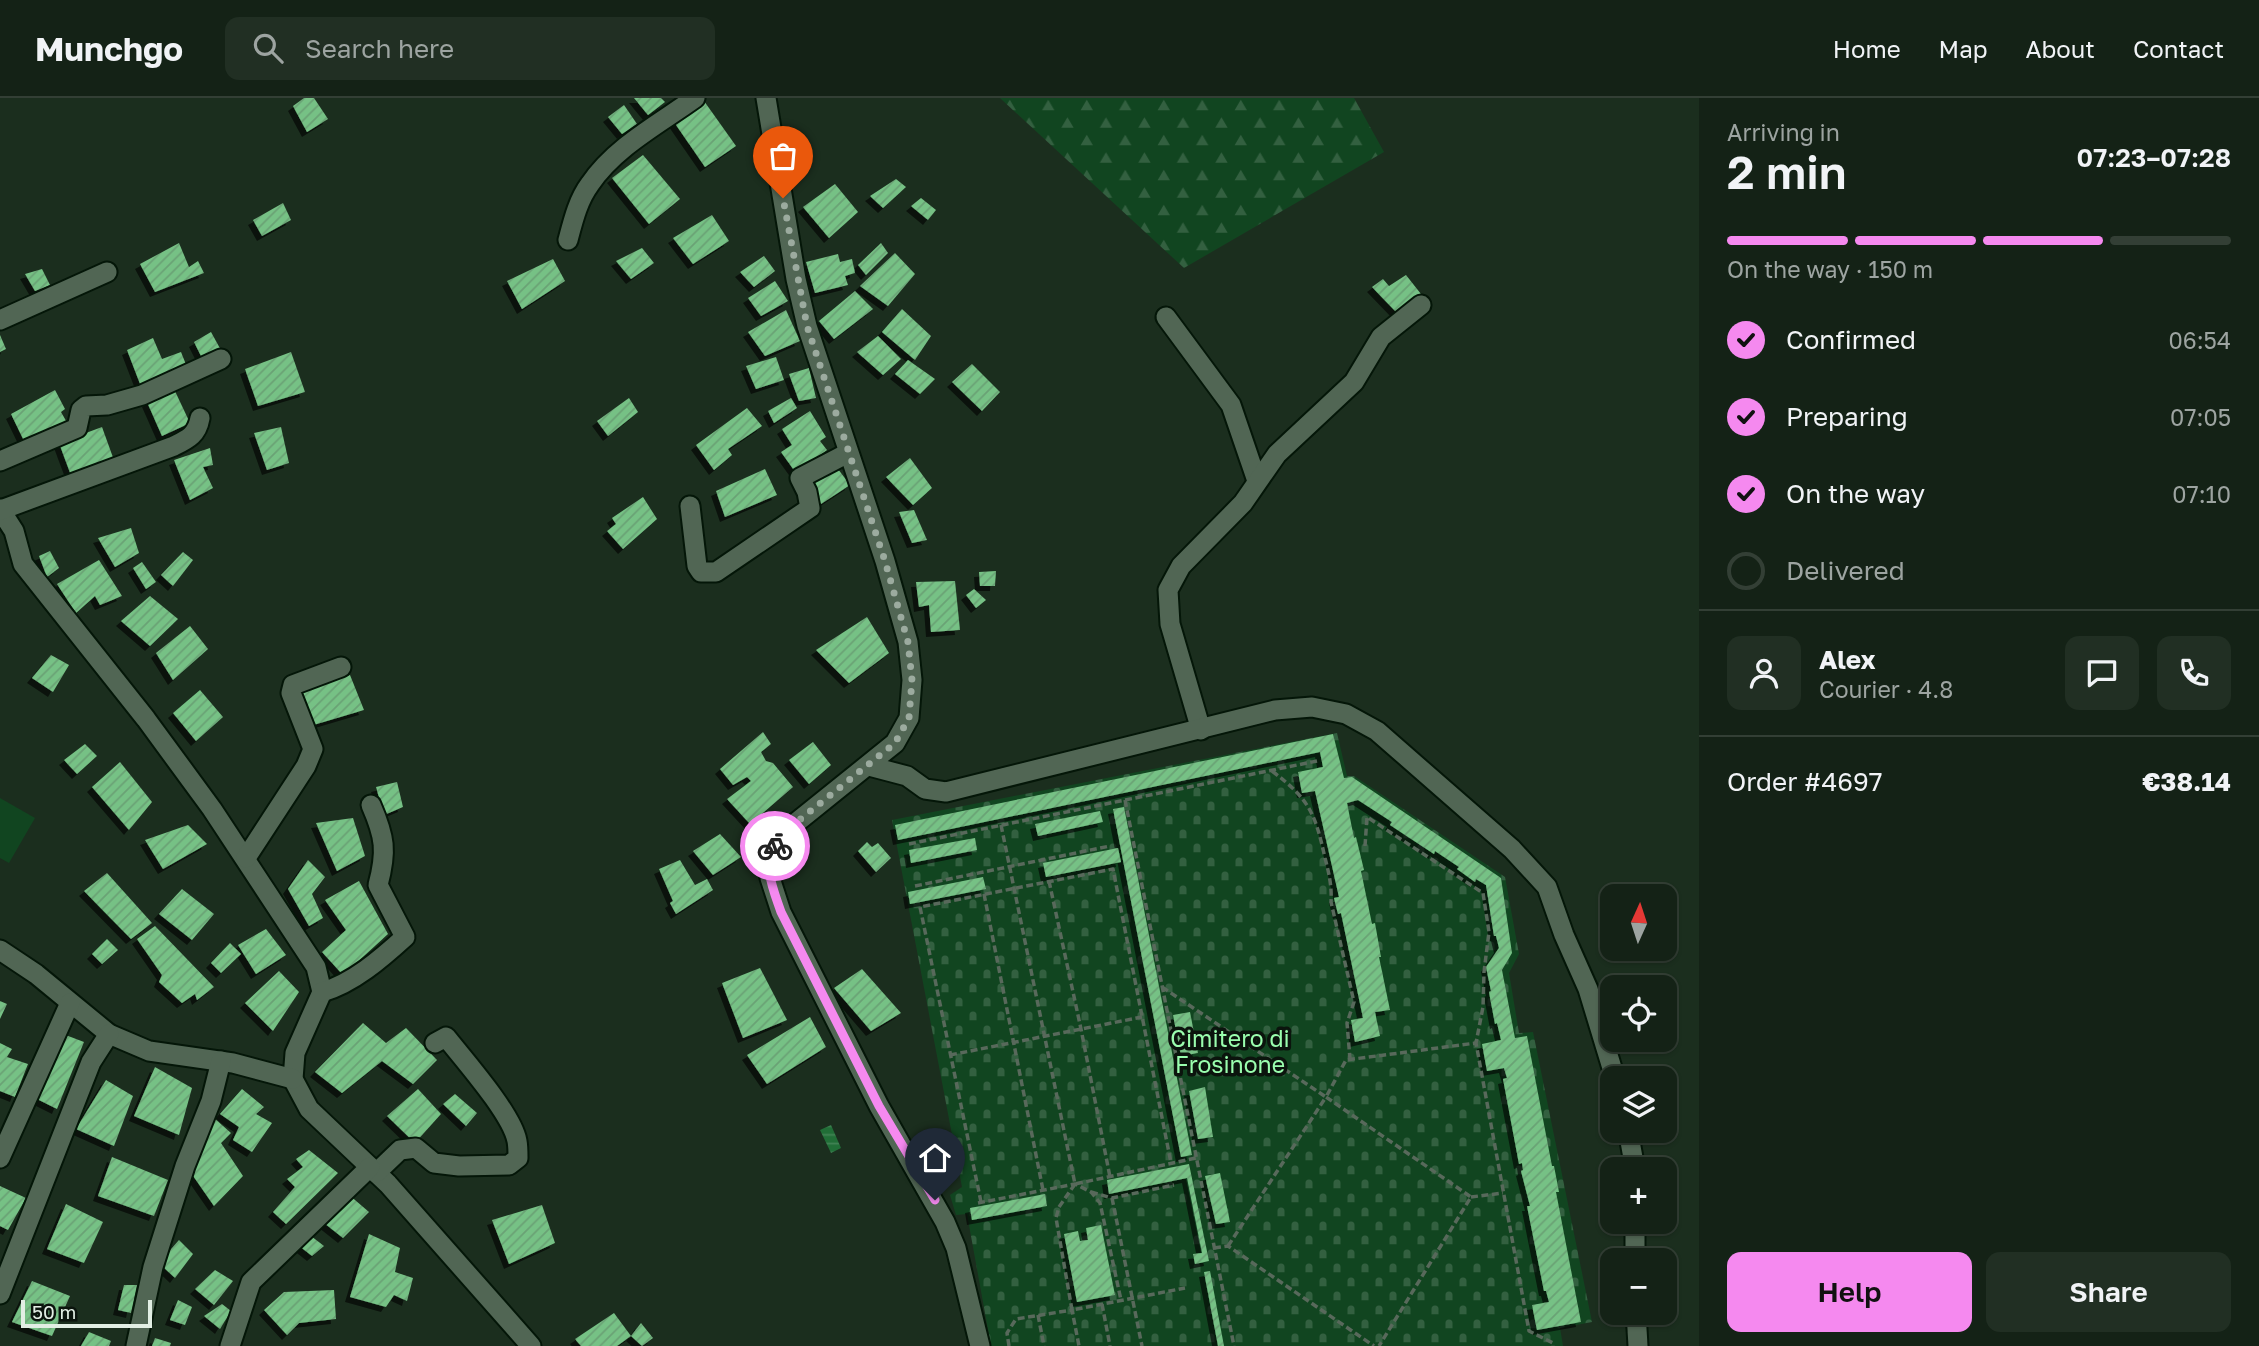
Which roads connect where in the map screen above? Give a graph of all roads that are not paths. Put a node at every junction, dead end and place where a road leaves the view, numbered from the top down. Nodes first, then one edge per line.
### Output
1 (695, 98) edge
2 (766, 98) edge
3 (568, 240) dead end
4 (107, 271) dead end
5 (1421, 305) dead end
6 (1166, 317) dead end
7 (0, 320) edge
8 (221, 359) dead end
9 (201, 418) dead end
10 (848, 453) junction
11 (0, 461) edge
12 (1257, 481) junction
13 (690, 506) dead end
14 (0, 509) edge
15 (341, 667) dead end
16 (903, 728) junction
17 (1201, 730) junction
18 (869, 766) junction
19 (906, 776) junction
20 (371, 805) dead end
21 (246, 859) junction
22 (0, 950) edge
23 (322, 992) junction
24 (70, 1003) junction
25 (109, 1034) junction
26 (435, 1043) dead end
27 (221, 1062) junction
28 (1611, 1066) edge
29 (292, 1079) junction
30 (0, 1158) edge
31 (373, 1170) junction
32 (0, 1294) edge
33 (1637, 1325) edge
34 (136, 1346) edge
35 (230, 1346) edge
36 (531, 1346) edge
37 (980, 1346) edge
38 (1638, 1346) edge

1 - 3 street
2 - 10 street
4 - 7 street
5 - 12 street
6 - 12 street
8 - 11 street
9 - 14 street
10 - 13 street
10 - 16 street
12 - 17 street
14 - 21 street
15 - 21 street
16 - 18 street
16 - 19 street
17 - 19 street
17 - 28 street
18 - 19 street
18 - 37 street
20 - 23 street
21 - 23 street
22 - 24 street
23 - 29 street
24 - 25 street
24 - 30 street
25 - 27 street
25 - 32 street
26 - 31 street
27 - 29 street
27 - 34 street
29 - 31 street
31 - 35 street
31 - 36 street
33 - 38 street

